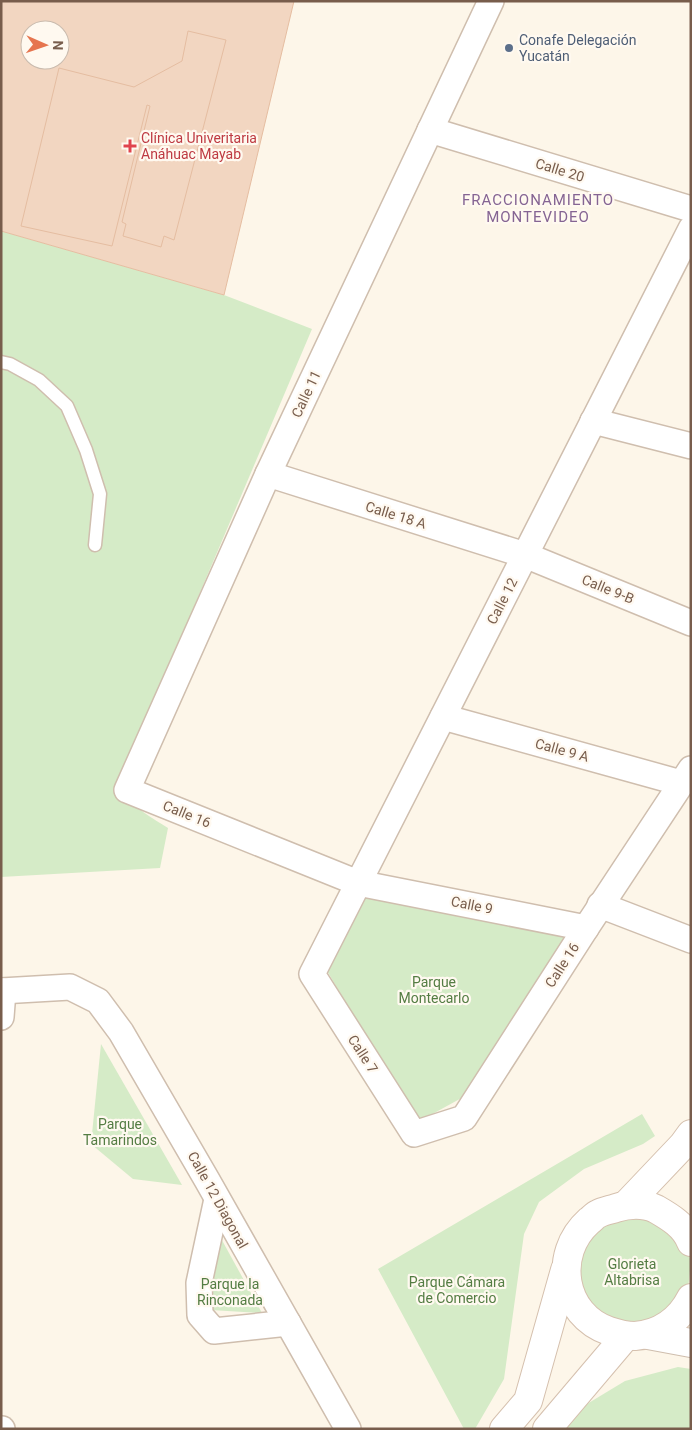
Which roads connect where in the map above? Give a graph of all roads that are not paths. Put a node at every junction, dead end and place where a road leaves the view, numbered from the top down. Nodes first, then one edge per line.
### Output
1 (491, 1) edge
2 (430, 130) junction
3 (691, 209) edge
4 (691, 229) edge
5 (1, 362) edge
6 (593, 421) junction
7 (691, 446) edge
8 (268, 474) junction
9 (95, 545) dead end
10 (525, 555) junction
11 (691, 623) edge
12 (442, 718) junction
13 (686, 776) edge
14 (127, 790) joint
15 (358, 883) junction
16 (600, 905) junction
17 (586, 928) junction
18 (691, 940) edge
19 (312, 974) joint
20 (2, 991) edge
21 (1, 1017) edge
22 (414, 1134) joint
23 (691, 1134) edge
24 (217, 1199) junction
25 (627, 1204) junction
26 (690, 1240) edge
27 (566, 1269) junction
28 (691, 1298) edge
29 (288, 1323) junction
30 (636, 1336) junction
31 (691, 1343) edge
32 (348, 1429) edge
33 (504, 1429) edge
34 (547, 1429) edge

1 - 2 street, Calle 11
2 - 3 street, Calle 20
2 - 8 street, Calle 11
4 - 6 street, Calle 12
5 - 9 lane
6 - 7 street
6 - 10 street, Calle 12
8 - 10 street, Calle 18 A
8 - 14 street, Calle 11
10 - 11 street, Calle 9-B
10 - 12 street, Calle 12
12 - 13 street, Calle 9 A
12 - 15 street, Calle 12
13 - 16 street, Calle 16
14 - 15 street, Calle 16
15 - 17 street, Calle 9
15 - 19 street, Calle 12
16 - 17 street, Calle 16
16 - 18 street
17 - 22 street, Calle 16
19 - 22 street, Calle 7
20 - 21 street
20 - 24 street, Calle 12 Diagonal
23 - 25 main road
24 - 29 street, Calle 12 Diagonal
24 - 29 street
25 - 26 main road
25 - 27 main road
27 - 30 main road
27 - 33 main road
28 - 30 main road
29 - 32 street, Calle 12 Diagonal
30 - 31 main road
30 - 34 main road

